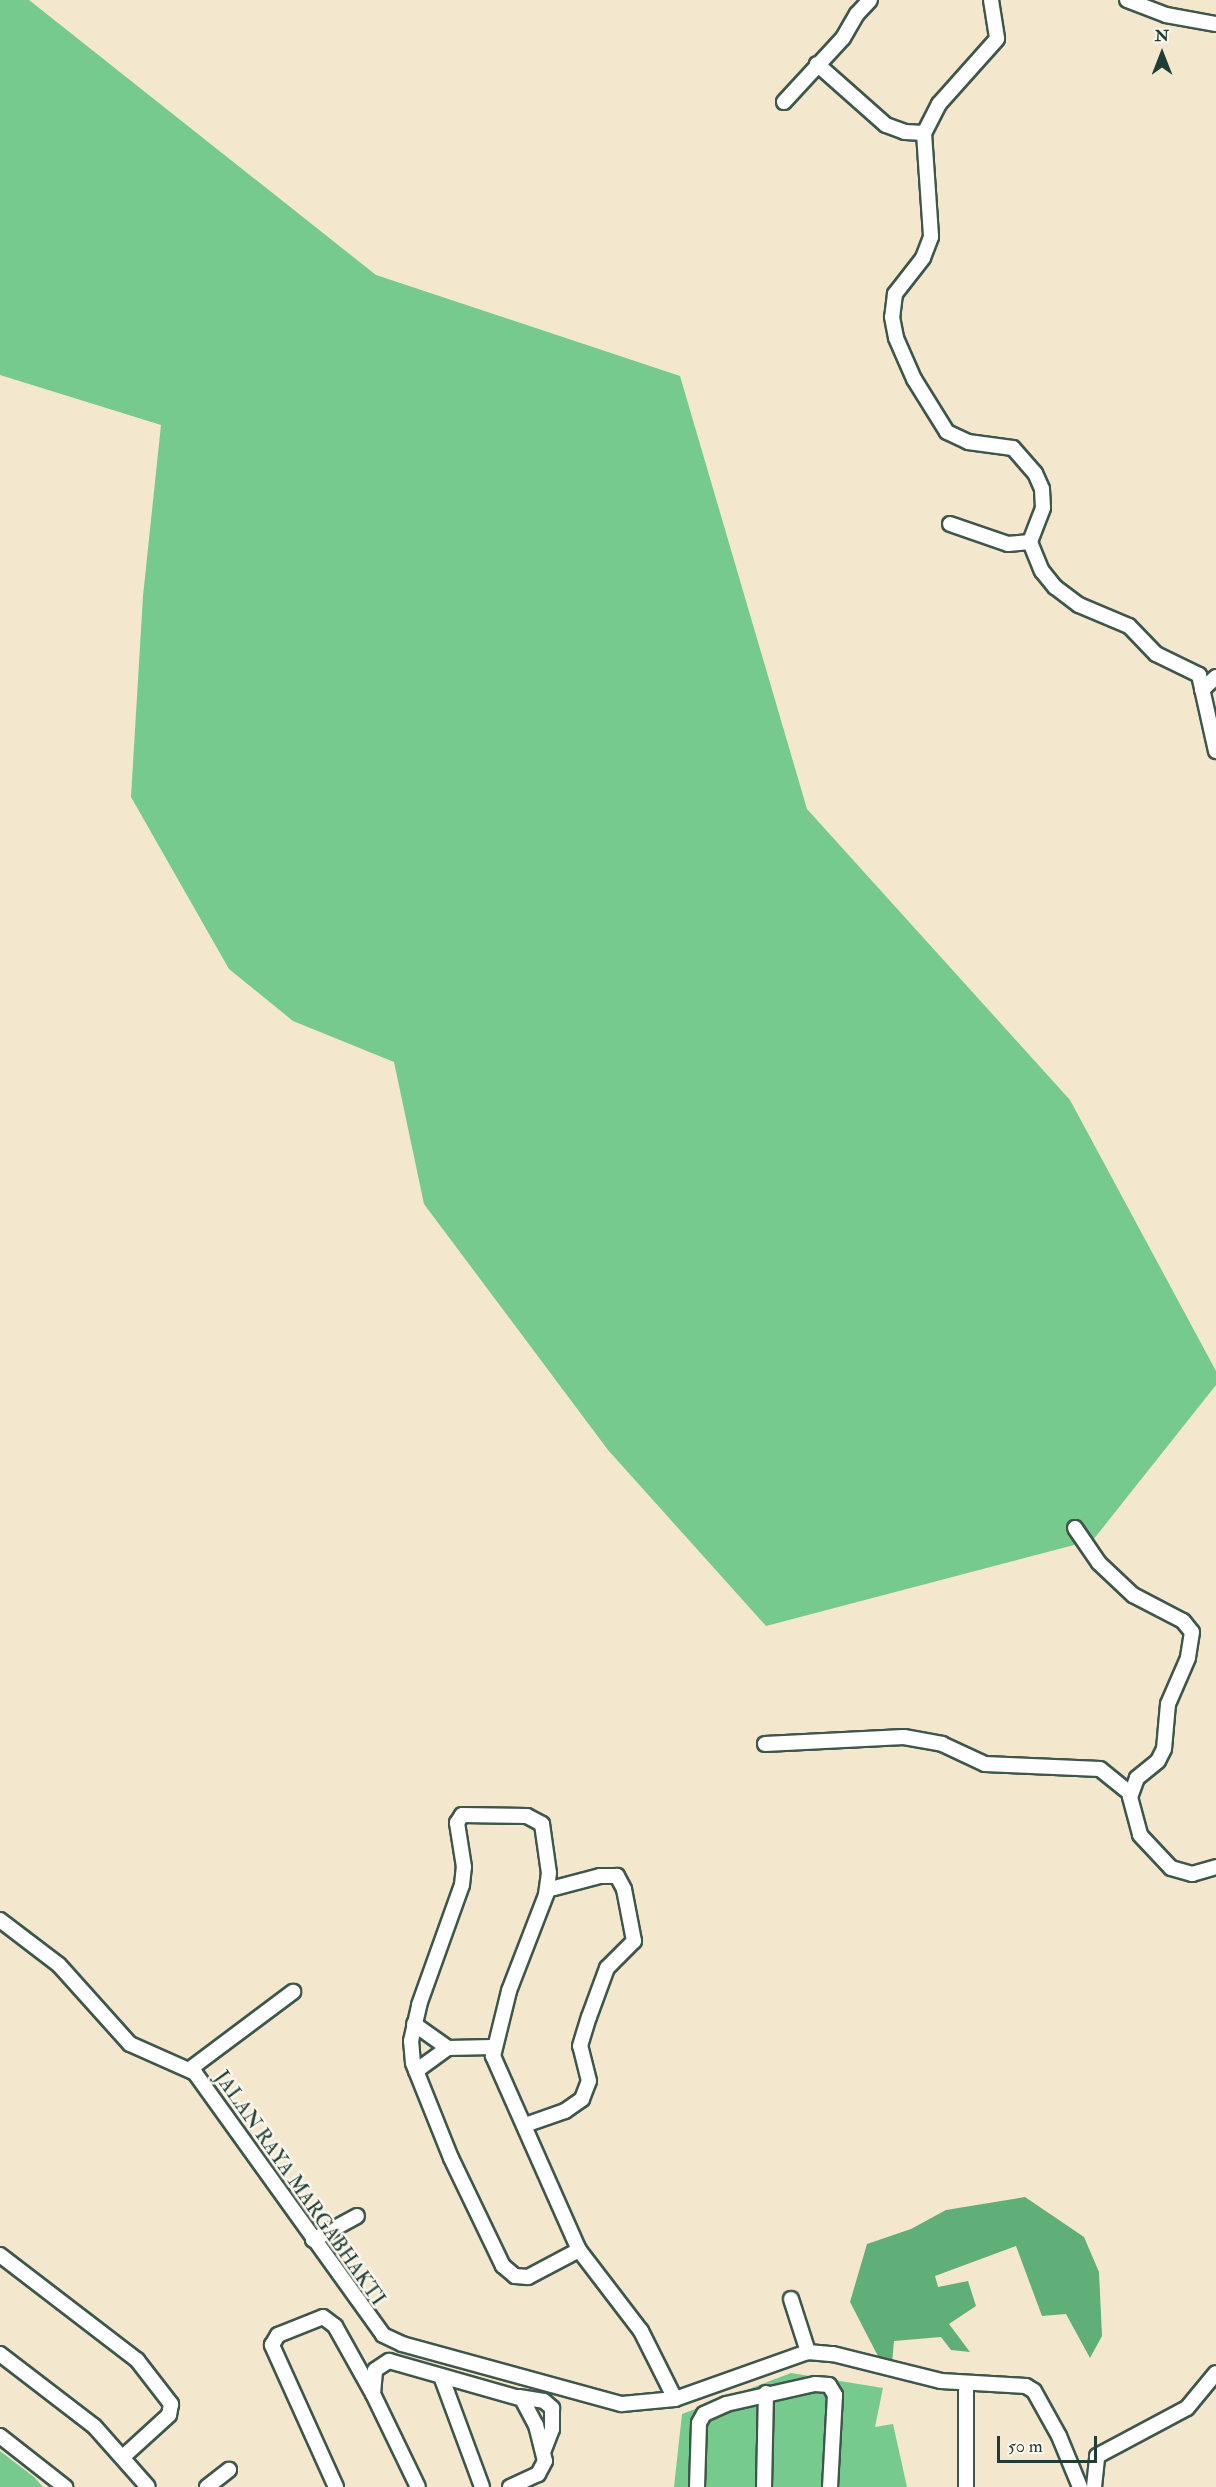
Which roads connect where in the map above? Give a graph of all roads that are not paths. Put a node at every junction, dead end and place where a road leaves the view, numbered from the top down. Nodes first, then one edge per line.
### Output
1 (870, 0) edge
2 (991, 0) edge
3 (1127, 0) edge
4 (1216, 24) edge
5 (817, 64) junction
6 (784, 102) dead end
7 (924, 133) junction
8 (950, 524) dead end
9 (1030, 542) junction
10 (1216, 677) edge
11 (1202, 690) junction
12 (1216, 751) edge
13 (1075, 1528) dead end
14 (765, 1744) dead end
15 (1130, 1793) junction
16 (1216, 1867) edge
17 (547, 1890) junction
18 (0, 1920) edge
19 (293, 1992) dead end
20 (414, 2024) junction
21 (493, 2047) junction
22 (448, 2048) junction
23 (190, 2069) junction
24 (416, 2071) junction
25 (525, 2126) junction
26 (357, 2216) dead end
27 (313, 2240) junction
28 (579, 2250) junction
29 (0, 2255) edge
30 (791, 2299) dead end
31 (808, 2352) junction
32 (0, 2354) edge
33 (1216, 2373) edge
34 (441, 2376) junction
35 (966, 2383) junction
36 (766, 2393) junction
37 (373, 2394) junction
38 (519, 2397) junction
39 (675, 2399) junction
40 (0, 2436) edge
41 (544, 2450) junction
42 (124, 2456) junction
43 (230, 2470) dead end
44 (65, 2487) edge
45 (148, 2487) edge
46 (207, 2487) edge
47 (336, 2487) edge
48 (417, 2487) edge
49 (482, 2487) edge
50 (510, 2487) edge
51 (697, 2487) edge
52 (764, 2487) edge
53 (830, 2487) edge
54 (966, 2487) edge
55 (1080, 2487) edge
56 (1094, 2487) edge

1 - 5 street
2 - 7 street
3 - 4 street
5 - 6 street
5 - 7 street
7 - 9 street
8 - 9 street
9 - 11 street
10 - 11 street
11 - 12 street
13 - 15 street
14 - 15 street
15 - 16 street
17 - 20 street
17 - 21 street
17 - 25 street
18 - 23 street, JALAN RAYA MARGABHAKTI
19 - 23 street
20 - 22 street
20 - 24 street
21 - 22 street
21 - 25 street
22 - 24 street
23 - 27 street, JALAN RAYA MARGABHAKTI
24 - 28 street
25 - 28 street
26 - 27 street
27 - 39 street, JALAN RAYA MARGABHAKTI
28 - 39 street
29 - 42 street
30 - 31 street
31 - 35 street
31 - 39 street, JALAN RAYA MARGABHAKTI
32 - 42 street
33 - 56 street
34 - 37 street
34 - 38 street
34 - 49 street
35 - 54 street
35 - 55 street
36 - 51 street
36 - 52 street
36 - 53 street
37 - 47 street
37 - 48 street
38 - 41 street
38 - 41 street
40 - 44 street
41 - 50 street
42 - 45 street
43 - 46 street

